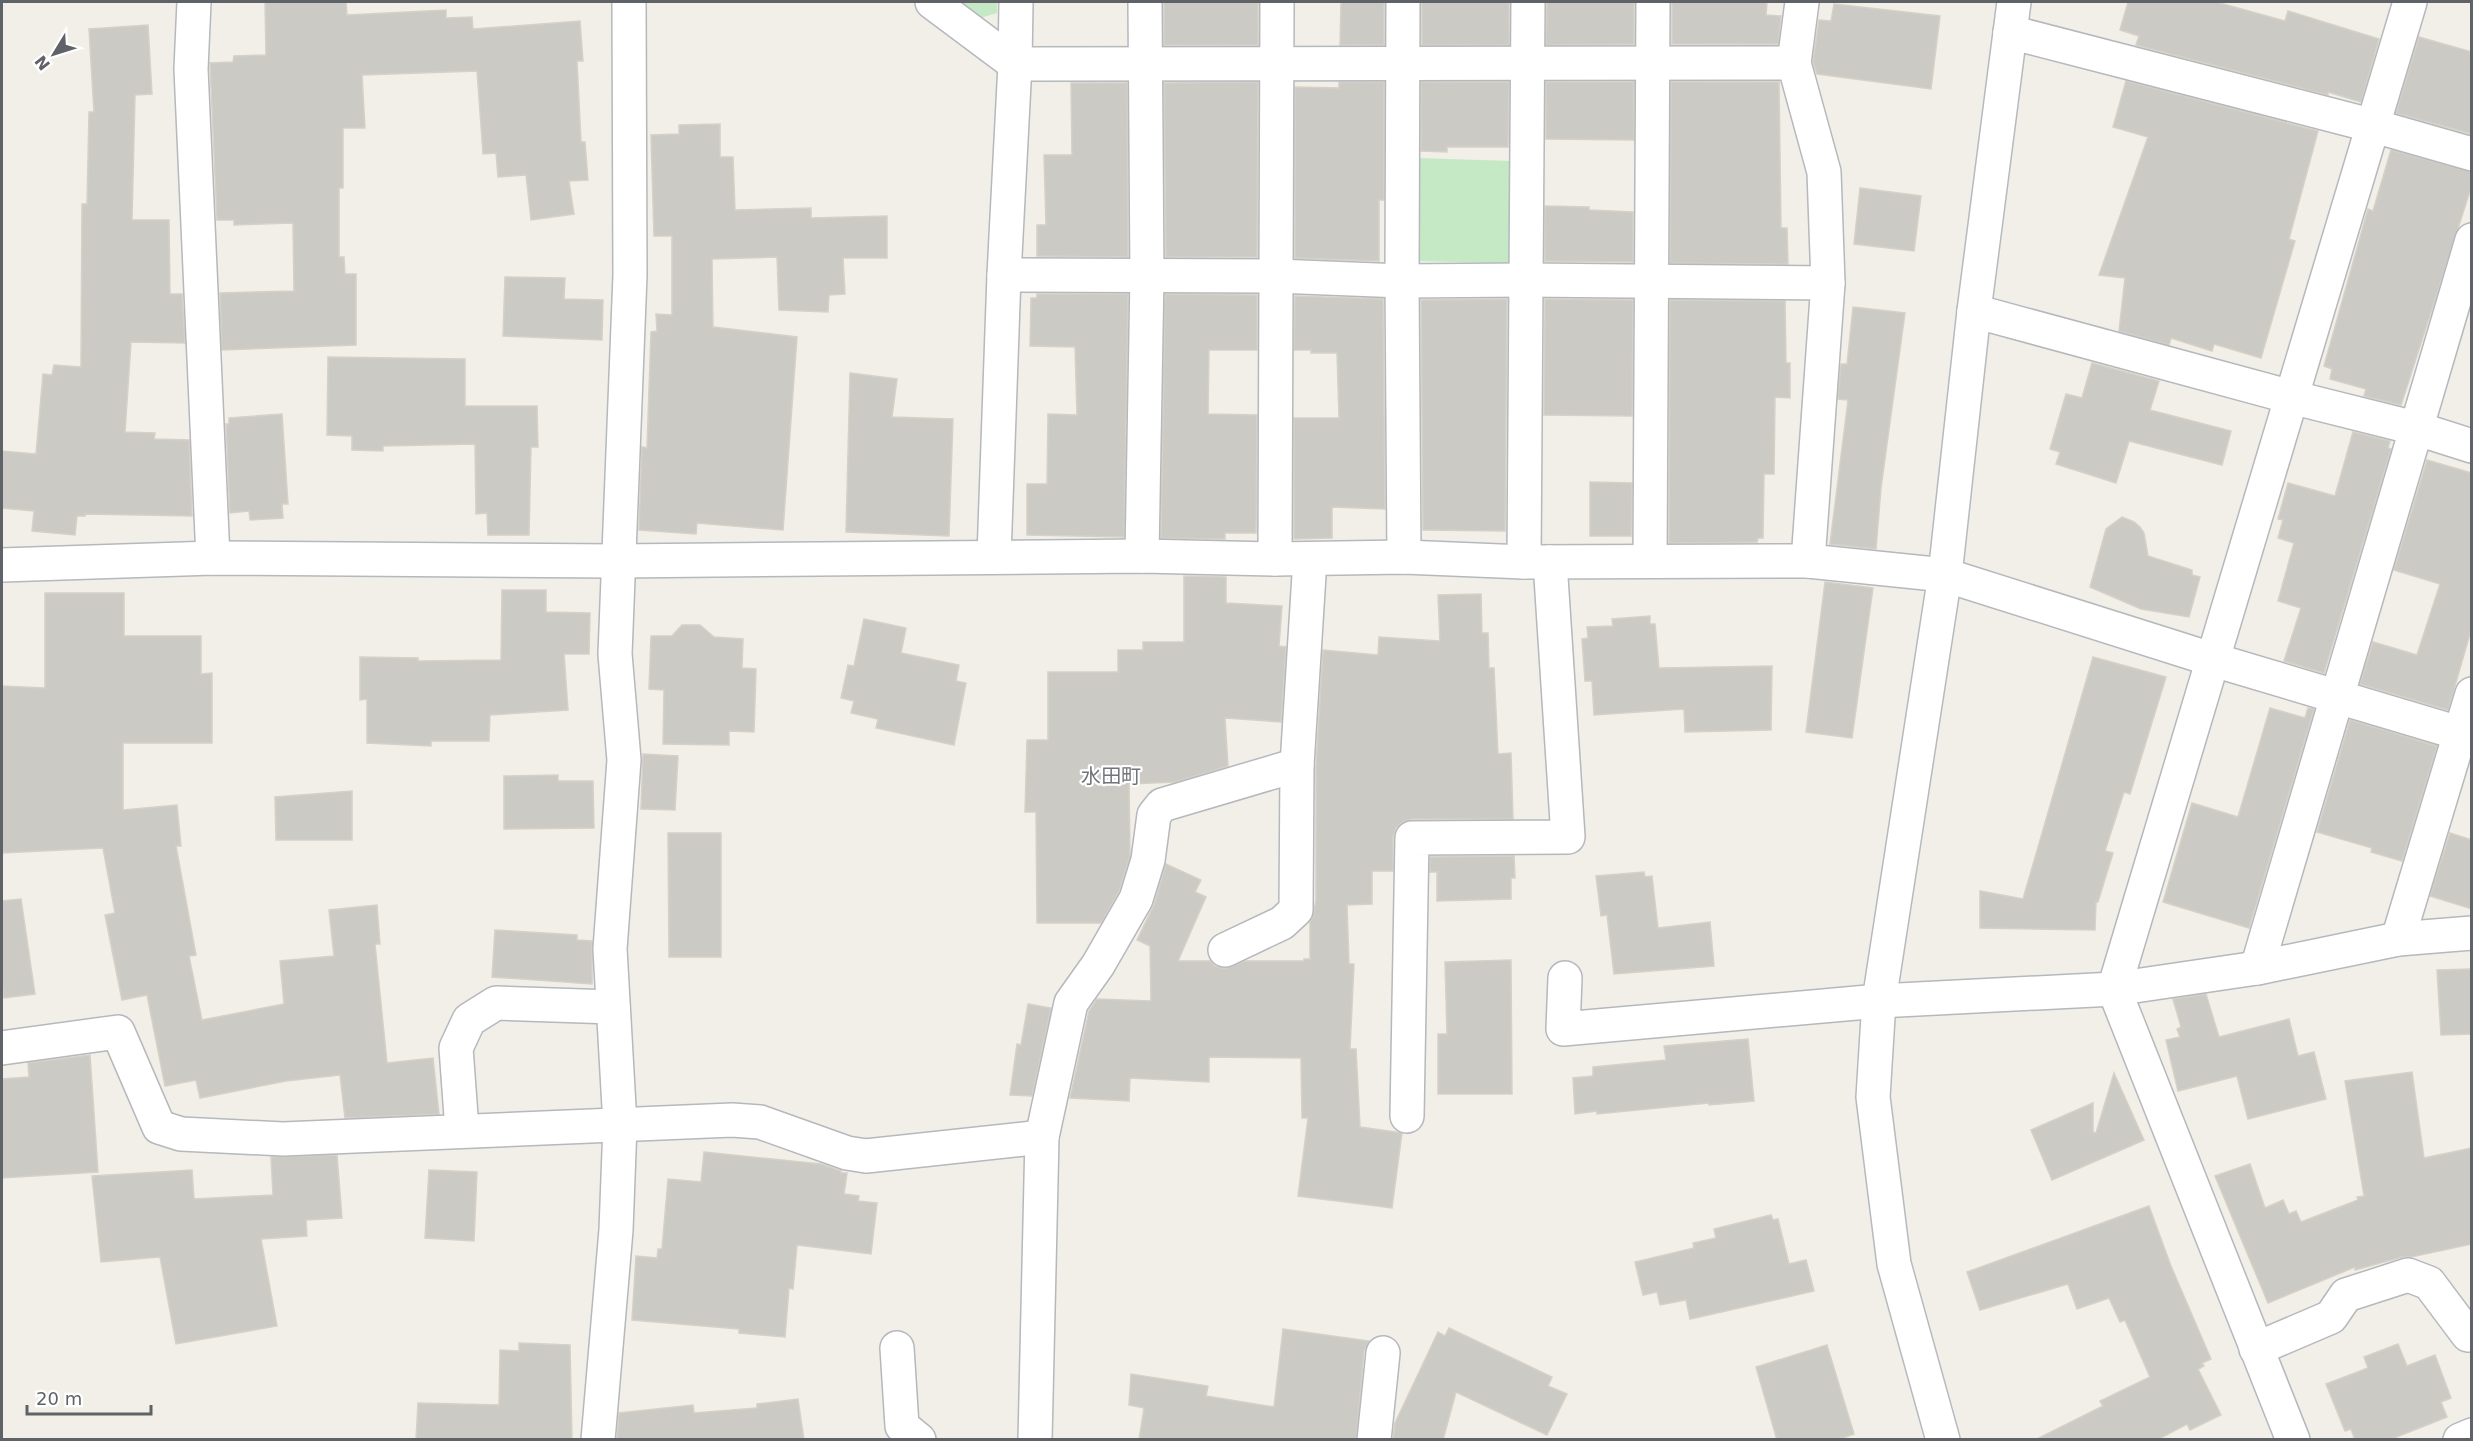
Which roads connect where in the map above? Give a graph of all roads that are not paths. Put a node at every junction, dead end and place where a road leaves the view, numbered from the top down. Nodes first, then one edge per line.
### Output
1 (194, 2) edge
2 (629, 2) edge
3 (932, 2) edge
4 (1016, 2) edge
5 (1145, 2) edge
6 (1277, 2) edge
7 (1403, 2) edge
8 (1528, 2) edge
9 (1653, 2) edge
10 (1802, 2) edge
11 (2410, 2) edge
12 (2012, 17) edge
13 (1277, 63) junction
14 (1403, 63) junction
15 (1528, 63) junction
16 (1794, 63) junction
17 (1015, 64) junction
18 (1145, 64) junction
19 (1652, 64) junction
20 (2374, 126) junction
21 (2472, 154) edge
22 (2472, 240) edge
23 (1004, 275) junction
24 (1147, 276) junction
25 (1276, 276) junction
26 (1527, 280) junction
27 (1402, 281) junction
28 (1653, 281) junction
29 (1828, 283) junction
30 (1974, 311) junction
31 (2291, 397) junction
32 (2415, 428) junction
33 (2472, 446) edge
34 (994, 556) junction
35 (1142, 556) junction
36 (1404, 557) junction
37 (213, 558) junction
38 (1275, 559) junction
39 (1310, 559) junction
40 (617, 561) junction
41 (1650, 561) junction
42 (1808, 561) junction
43 (1537, 562) junction
44 (2, 565) edge
45 (1945, 575) junction
46 (2214, 660) junction
47 (2472, 694) edge
48 (2339, 696) junction
49 (2466, 735) edge
50 (1297, 765) junction
51 (2472, 933) edge
52 (2398, 939) junction
53 (1225, 950) dead end
54 (2256, 968) junction
55 (1565, 978) dead end
56 (2114, 989) junction
57 (1879, 1001) junction
58 (613, 1007) junction
59 (2, 1048) edge
60 (1407, 1116) dead end
61 (620, 1125) junction
62 (462, 1130) junction
63 (1042, 1137) junction
64 (2468, 1335) dead end
65 (897, 1348) dead end
66 (2256, 1349) junction
67 (1383, 1353) dead end
68 (2472, 1435) edge
69 (598, 1440) edge
70 (919, 1440) edge
71 (1035, 1440) edge
72 (1374, 1440) edge
73 (1943, 1440) edge
74 (2293, 1440) edge
75 (2460, 1440) edge

1 - 37 street
2 - 40 street
3 - 17 street
4 - 17 street
5 - 18 street
6 - 13 street
7 - 14 street
8 - 15 street
9 - 19 street
10 - 16 street
11 - 20 street
12 - 20 street
12 - 30 street
13 - 14 street
13 - 18 street
13 - 25 street
14 - 15 street
14 - 27 street
15 - 19 street
15 - 26 street
16 - 19 street
16 - 29 street
17 - 18 street
17 - 23 street
18 - 24 street
19 - 28 street
20 - 21 street
20 - 31 street
22 - 32 street
23 - 24 street
23 - 34 street
24 - 25 street
24 - 35 street
25 - 27 street
25 - 38 street
26 - 27 street
26 - 28 street
26 - 43 street
27 - 36 street
28 - 29 street
28 - 41 street
29 - 42 street
30 - 31 street
30 - 45 street
31 - 32 street
31 - 46 street
32 - 33 street
32 - 48 street
34 - 35 street
34 - 40 street
35 - 38 street
36 - 39 street
36 - 43 street
37 - 40 street
37 - 44 street
38 - 39 street
39 - 50 street
40 - 58 street
41 - 42 street
41 - 43 street
42 - 45 street
43 - 60 street
45 - 46 street
45 - 57 street
46 - 48 street
46 - 56 street
47 - 49 street
48 - 49 street
48 - 54 street
49 - 52 street
50 - 53 street
50 - 63 street
51 - 52 street
52 - 54 street
54 - 56 street
55 - 57 street
56 - 57 street
56 - 66 street
57 - 73 street
58 - 61 street
58 - 62 street
59 - 62 street
61 - 62 street
61 - 63 street
61 - 69 street
63 - 71 street
64 - 66 street
65 - 70 street
66 - 74 street
67 - 72 street
68 - 75 street

